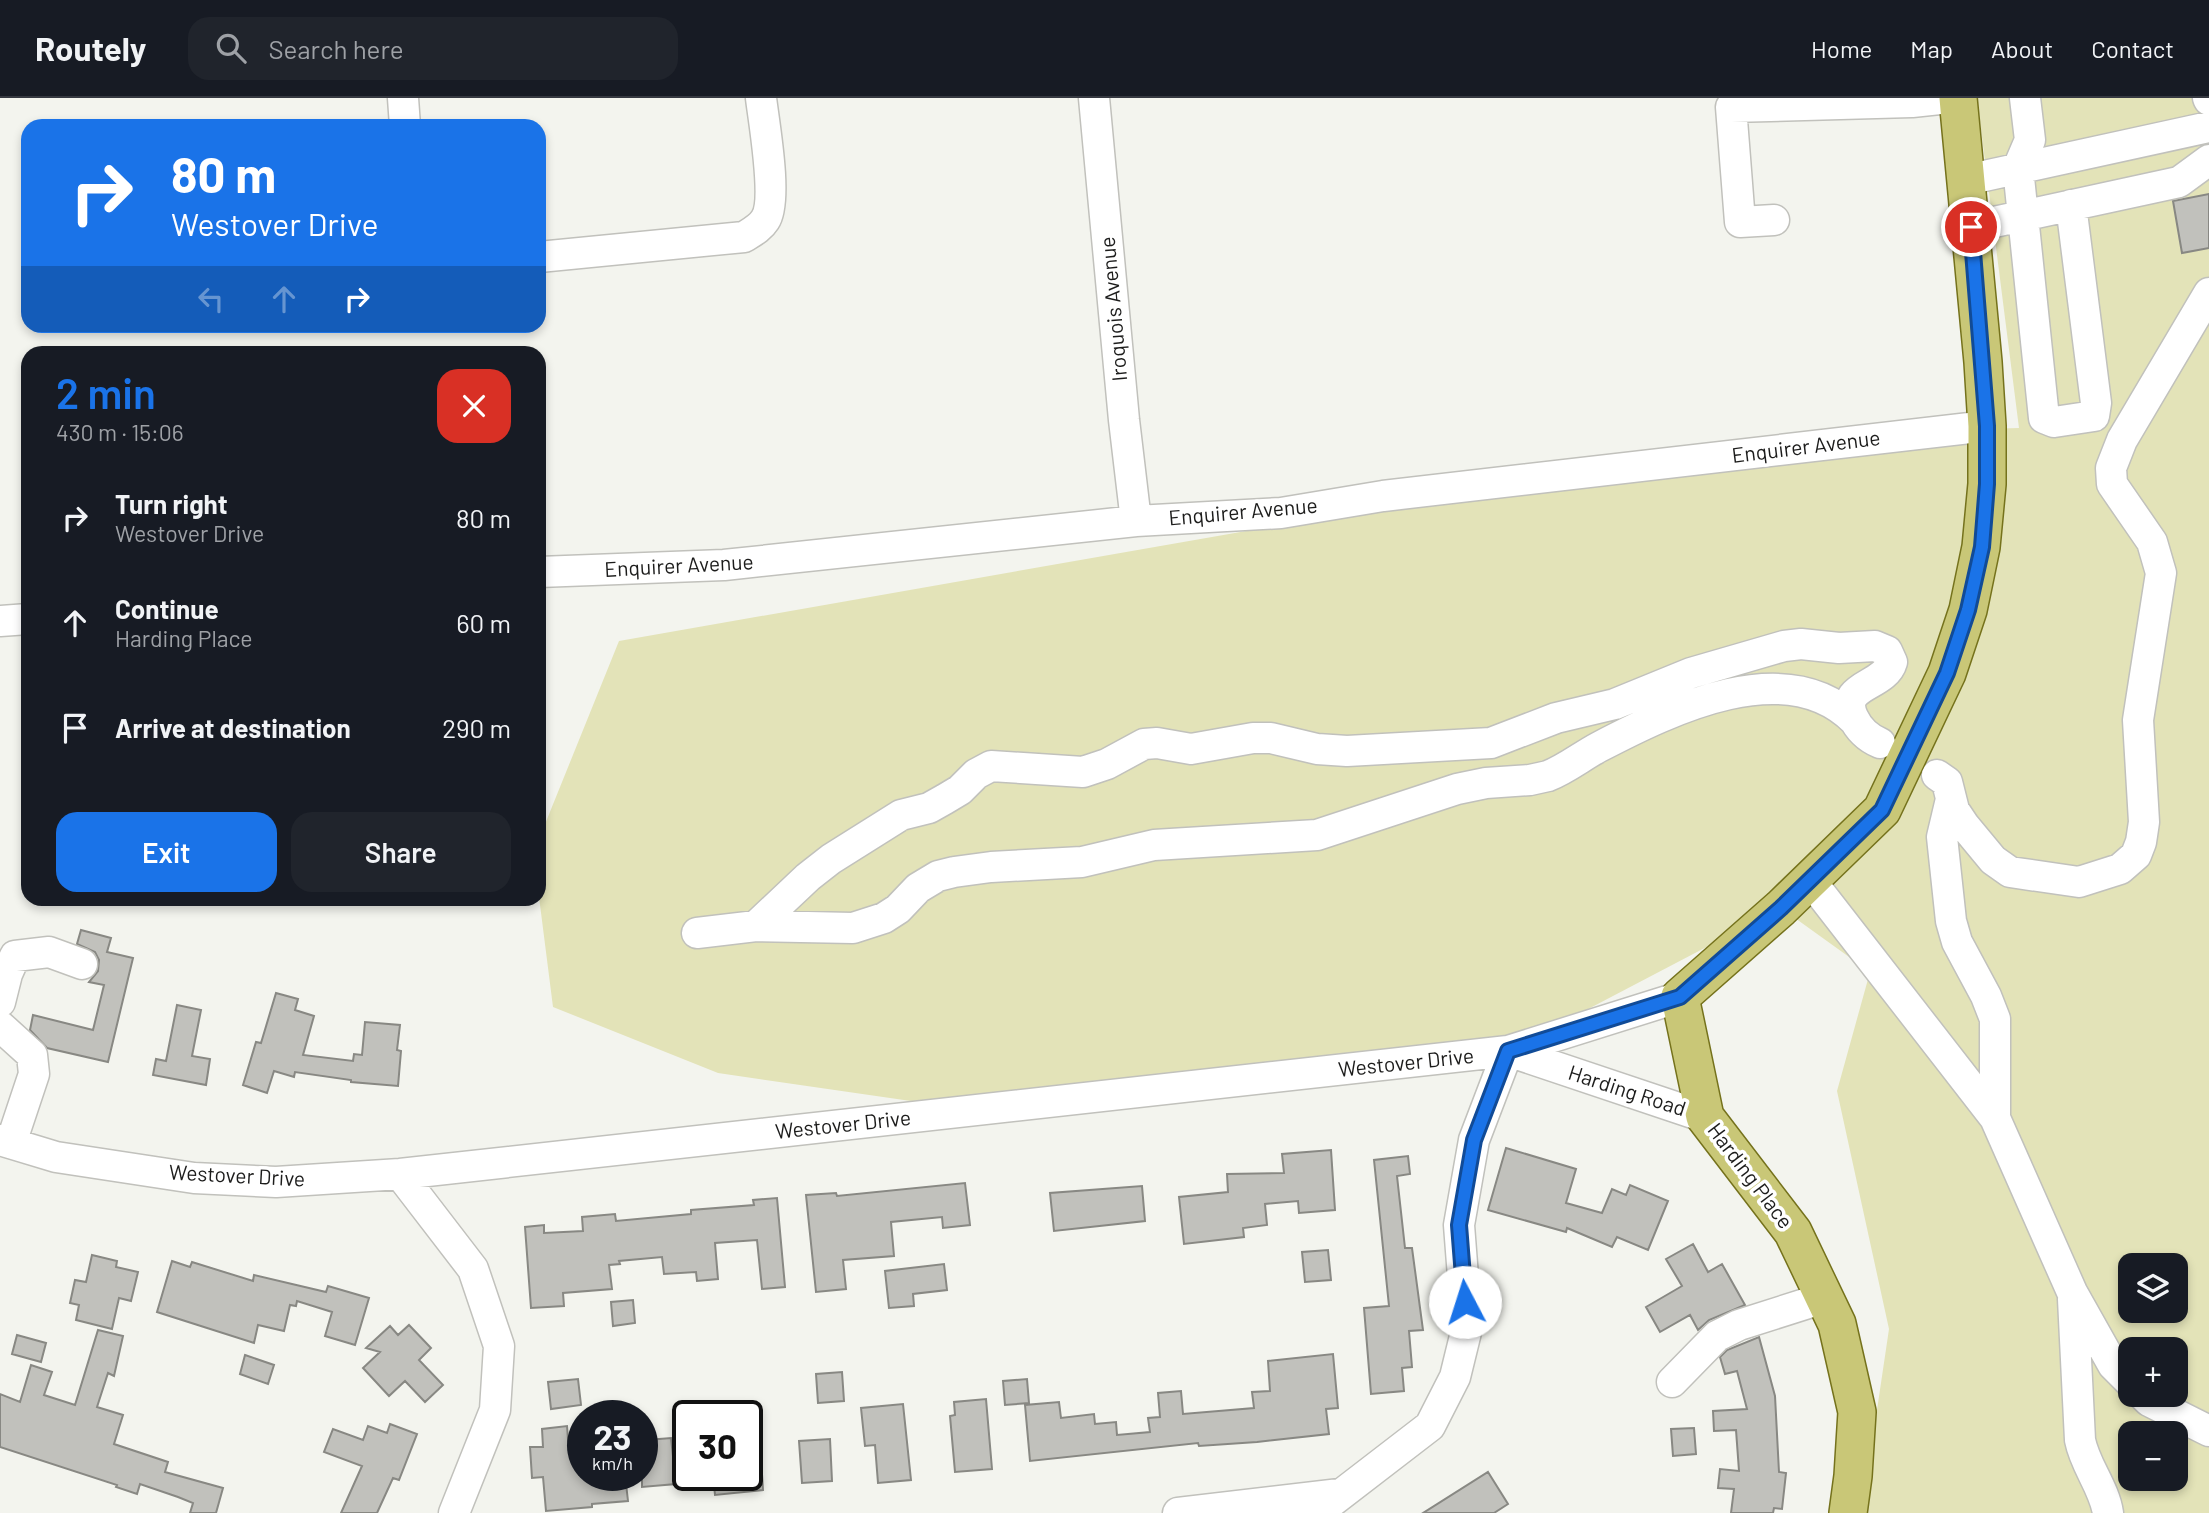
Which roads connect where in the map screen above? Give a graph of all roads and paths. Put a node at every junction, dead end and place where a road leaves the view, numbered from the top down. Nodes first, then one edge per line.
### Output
1 (403, 98) edge
2 (761, 98) edge
3 (1094, 98) edge
4 (1949, 98) edge
5 (1958, 98) edge
6 (2025, 98) edge
7 (404, 119) edge
8 (2209, 127) edge
9 (2207, 165) edge
10 (2018, 168) junction
11 (1966, 180) junction
12 (2071, 205) junction
13 (2022, 215) junction
14 (1774, 220) dead end
15 (1971, 227) junction
16 (546, 256) edge
17 (2209, 293) edge
18 (1987, 426) junction
19 (1136, 520) junction
20 (546, 572) edge
21 (21, 620) edge
22 (0, 621) edge
23 (1855, 721) junction
24 (1880, 743) dead end
25 (1810, 880) junction
26 (756, 926) junction
27 (697, 933) dead end
28 (82, 964) dead end
29 (1680, 997) junction
30 (0, 1002) edge
31 (0, 1026) edge
32 (1508, 1051) junction
33 (1705, 1117) junction
34 (1995, 1118) junction
35 (6, 1142) edge
36 (400, 1174) junction
37 (2072, 1292) junction
38 (1824, 1298) junction
39 (2118, 1370) edge
40 (1672, 1382) dead end
41 (2161, 1407) edge
42 (2209, 1431) edge
43 (1340, 1494) junction
44 (454, 1513) edge
45 (1178, 1513) edge
46 (1317, 1513) edge
47 (1847, 1513) edge
48 (2108, 1513) edge

1 - 7 street
2 - 16 street
3 - 19 street, Iroquois Avenue
4 - 14 street
5 - 11 main road
6 - 10 street
8 - 10 street
9 - 12 street
10 - 11 street
10 - 13 street
11 - 15 main road
12 - 13 street
12 - 13 street
13 - 15 street
15 - 18 main road
17 - 34 street
18 - 19 street, Enquirer Avenue
18 - 25 main road
19 - 20 street, Enquirer Avenue
21 - 22 street
23 - 24 street
23 - 26 street
23 - 26 street
25 - 29 main road
25 - 34 street
26 - 27 street
28 - 30 street
29 - 32 street, Westover Drive
29 - 33 main road, Harding Place
31 - 35 street
32 - 33 street, Harding Road
32 - 36 street, Westover Drive
32 - 43 street
33 - 38 main road, Harding Place
34 - 37 street
35 - 36 street, Westover Drive
36 - 44 street
37 - 39 street
37 - 48 street
38 - 40 street
38 - 47 main road, Harding Place
41 - 42 street
43 - 45 street
43 - 46 street

